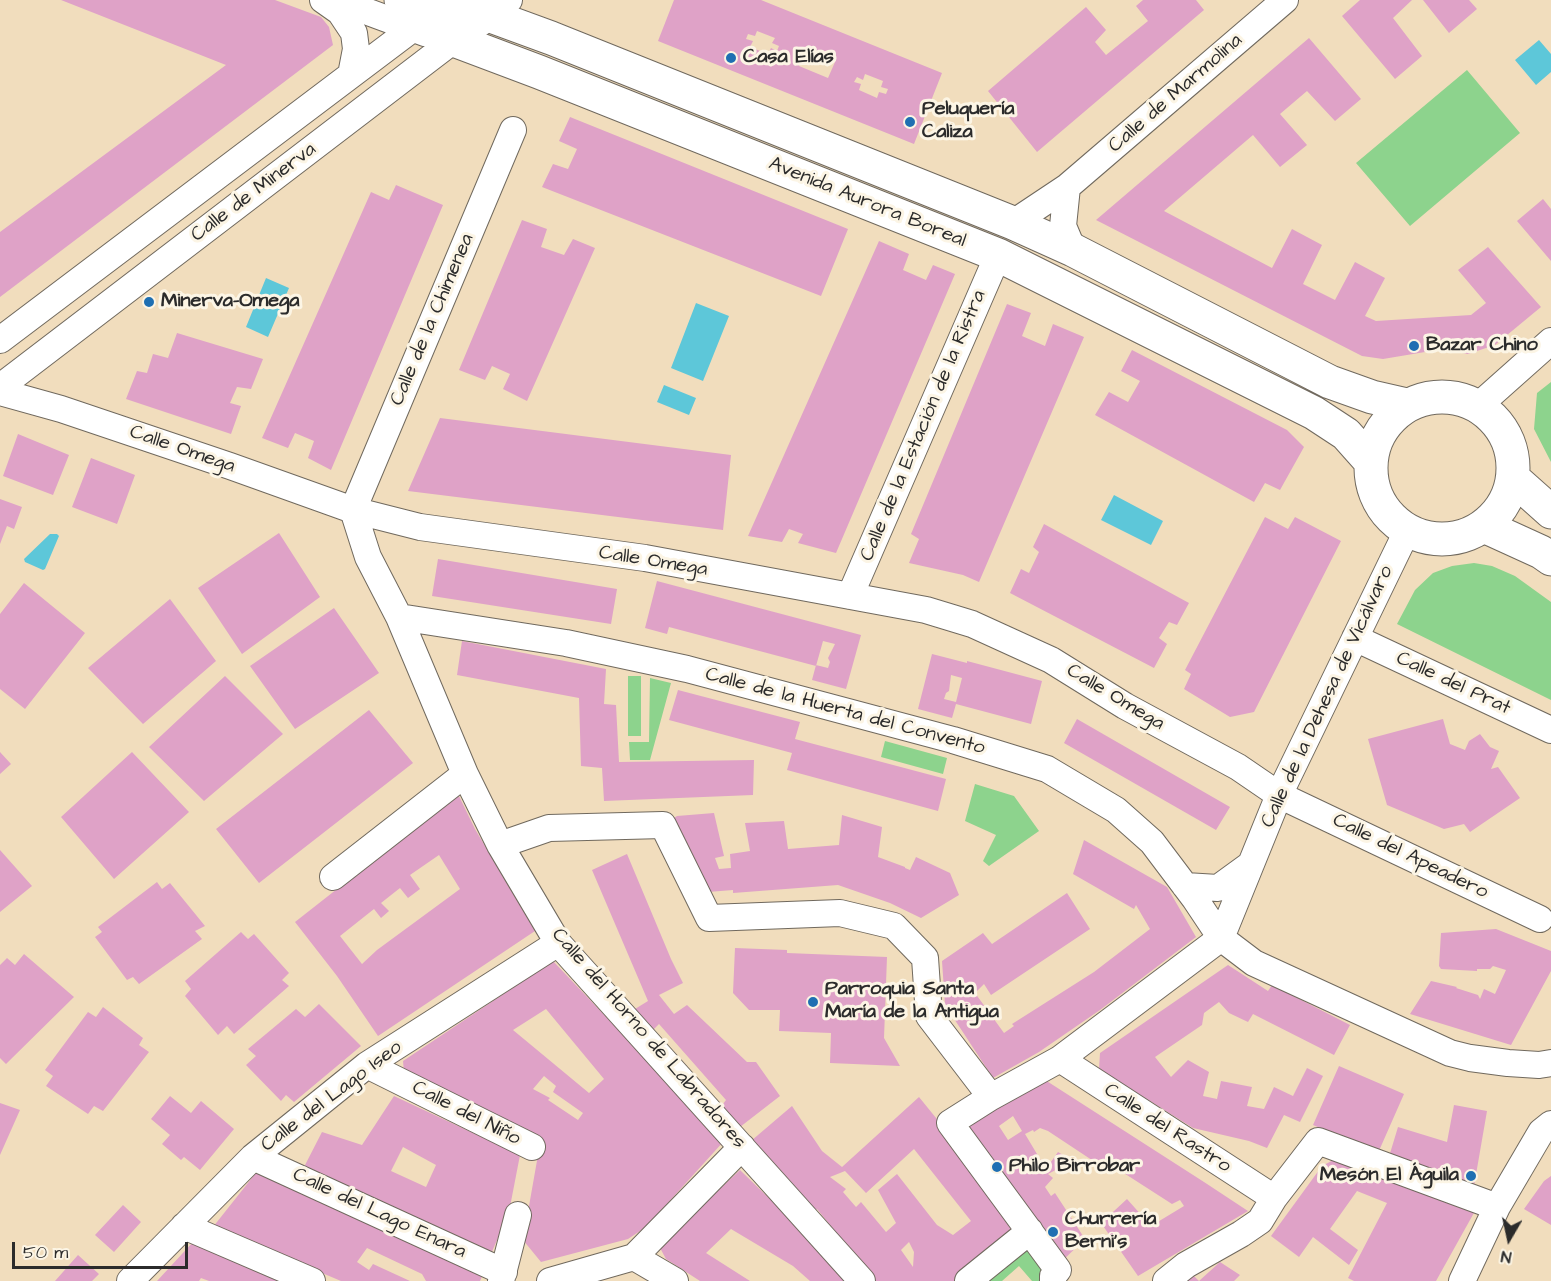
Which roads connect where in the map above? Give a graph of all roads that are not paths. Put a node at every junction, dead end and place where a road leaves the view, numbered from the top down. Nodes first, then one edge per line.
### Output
1 (322, 0) edge
2 (336, 0) edge
3 (1285, 0) edge
4 (489, 5) edge
5 (1257, 9) edge
6 (427, 11) edge
7 (454, 40) junction
8 (351, 75) junction
9 (513, 130) dead end
10 (1067, 187) junction
11 (1013, 223) junction
12 (1073, 250) junction
13 (998, 255) junction
14 (0, 340) edge
15 (1551, 341) edge
16 (0, 389) edge
17 (1407, 405) junction
18 (1478, 406) junction
19 (1370, 461) junction
20 (1513, 478) junction
21 (353, 510) junction
22 (1551, 512) edge
23 (1484, 526) junction
24 (1407, 531) junction
25 (1551, 559) edge
26 (850, 596) junction
27 (399, 617) junction
28 (1355, 638) junction
29 (1551, 730) edge
30 (465, 774) junction
31 (1279, 795) junction
32 (500, 845) junction
33 (1251, 864) junction
34 (333, 877) dead end
35 (1185, 886) junction
36 (1540, 919) dead end
37 (1221, 938) junction
38 (558, 943) junction
39 (1060, 1059) junction
40 (1551, 1062) edge
41 (367, 1065) junction
42 (991, 1097) junction
43 (1551, 1124) edge
44 (532, 1147) dead end
45 (742, 1147) junction
46 (253, 1157) junction
47 (1274, 1198) junction
48 (1497, 1207) junction
49 (518, 1215) dead end
50 (184, 1226) junction
51 (1030, 1231) junction
52 (634, 1257) junction
53 (502, 1276) edge
54 (130, 1281) edge
55 (312, 1281) edge
56 (550, 1281) edge
57 (675, 1281) edge
58 (862, 1281) edge
59 (968, 1281) edge
60 (1053, 1281) edge
61 (1166, 1281) edge
62 (1462, 1281) edge

1 - 8 street
2 - 6 street
3 - 5 street, Calle de Marmolina
4 - 6 main road, Avenida Aurora Boreal
4 - 7 street, Calle de Minerva
4 - 11 main road, Avenida Aurora Boreal
5 - 10 street, Calle de Marmolina
6 - 7 main road
6 - 8 street, Calle de Minerva
7 - 13 main road, Avenida Aurora Boreal
7 - 16 street, Calle de Minerva
8 - 14 street, Calle de Minerva
9 - 21 street, Calle de la Chimenea
10 - 11 street, Calle de Marmolina
10 - 12 street
11 - 12 main road, Avenida Aurora Boreal
12 - 17 main road, Avenida Aurora Boreal
13 - 19 main road, Avenida Aurora Boreal
13 - 26 street, Calle de la Estación de la Ristra
15 - 18 street
16 - 21 street, Calle Omega
17 - 18 main road
17 - 19 main road
18 - 20 main road
19 - 24 main road
20 - 22 main road
20 - 23 main road
21 - 26 street, Calle Omega
21 - 27 street, Calle del Horno de Labradores
23 - 24 main road
23 - 25 main road
24 - 28 street, Calle de la Dehesa de Vicálvaro
26 - 31 street, Calle Omega
27 - 30 street, Calle del Horno de Labradores
27 - 35 street, Calle de la Huerta del Convento
28 - 29 street, Calle del Prat
28 - 31 street, Calle de la Dehesa de Vicálvaro
30 - 32 street, Calle del Horno de Labradores
30 - 34 street
31 - 33 street, Calle de la Dehesa de Vicálvaro
31 - 36 street, Calle del Apeadero
32 - 38 street, Calle del Horno de Labradores
32 - 42 street
33 - 35 street
33 - 37 street, Calle de la Dehesa de Vicálvaro
35 - 37 street, Calle de la Huerta del Convento
37 - 39 street
37 - 40 street, Calle de la Huerta del Convento
38 - 41 street, Calle del Lago Iseo
38 - 45 street, Calle del Horno de Labradores
39 - 42 street
39 - 47 street, Calle del Rastro
41 - 44 street, Calle del Niño
41 - 46 street, Calle del Lago Iseo
42 - 51 street
43 - 48 street
45 - 52 street
45 - 58 street, Calle del Horno de Labradores
46 - 50 street, Calle del Lago Iseo
46 - 53 street, Calle del Lago Enara
47 - 48 street
47 - 61 street
48 - 62 street
49 - 53 street
50 - 54 street, Calle del Lago Iseo
50 - 55 street
51 - 59 street
51 - 60 street
52 - 56 street
52 - 57 street

